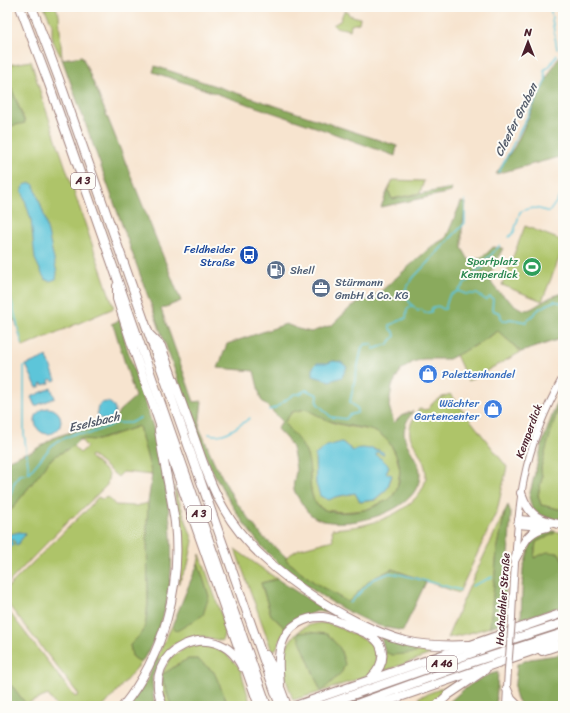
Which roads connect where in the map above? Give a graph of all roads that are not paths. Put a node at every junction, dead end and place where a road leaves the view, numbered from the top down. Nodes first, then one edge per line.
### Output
1 (20, 7) edge
2 (32, 7) edge
3 (129, 325) junction
4 (148, 333) junction
5 (563, 377) edge
6 (157, 414) junction
7 (521, 494) junction
8 (518, 522) junction
9 (550, 525) junction
10 (563, 525) edge
11 (563, 529) edge
12 (515, 559) junction
13 (563, 613) edge
14 (563, 623) edge
15 (563, 633) edge
16 (257, 641) junction
17 (563, 644) edge
18 (469, 645) junction
19 (488, 668) junction
20 (465, 674) junction
21 (249, 678) junction
22 (370, 680) junction
23 (280, 685) junction
24 (507, 688) junction
25 (282, 703) edge
26 (264, 705) edge
27 (123, 706) edge
28 (163, 706) edge
29 (295, 706) edge
30 (321, 706) edge
31 (351, 706) edge
32 (374, 706) edge
33 (436, 706) edge
34 (506, 706) edge
35 (518, 706) edge

1 - 3 highway, A 3
2 - 4 highway, A 3
3 - 6 highway
3 - 26 highway, A 3
4 - 16 highway, A 3
4 - 18 highway
5 - 7 main road, Kemperdick
6 - 21 highway
6 - 27 highway
7 - 8 main road, Hochdahler Straße
7 - 9 highway
8 - 9 highway
8 - 12 main road, Hochdahler Straße
9 - 10 highway
9 - 11 highway
9 - 12 highway
12 - 24 main road, Hochdahler Straße, bridge
13 - 18 highway
14 - 30 highway, A 46
15 - 20 highway
15 - 31 highway, A 46
16 - 23 highway
16 - 25 highway, A 3
17 - 19 highway
18 - 22 highway
19 - 20 highway
19 - 33 highway
20 - 32 highway
21 - 26 highway
21 - 28 highway
22 - 23 highway
22 - 29 highway
23 - 25 highway
24 - 34 main road, Hochdahler Straße
24 - 35 highway

